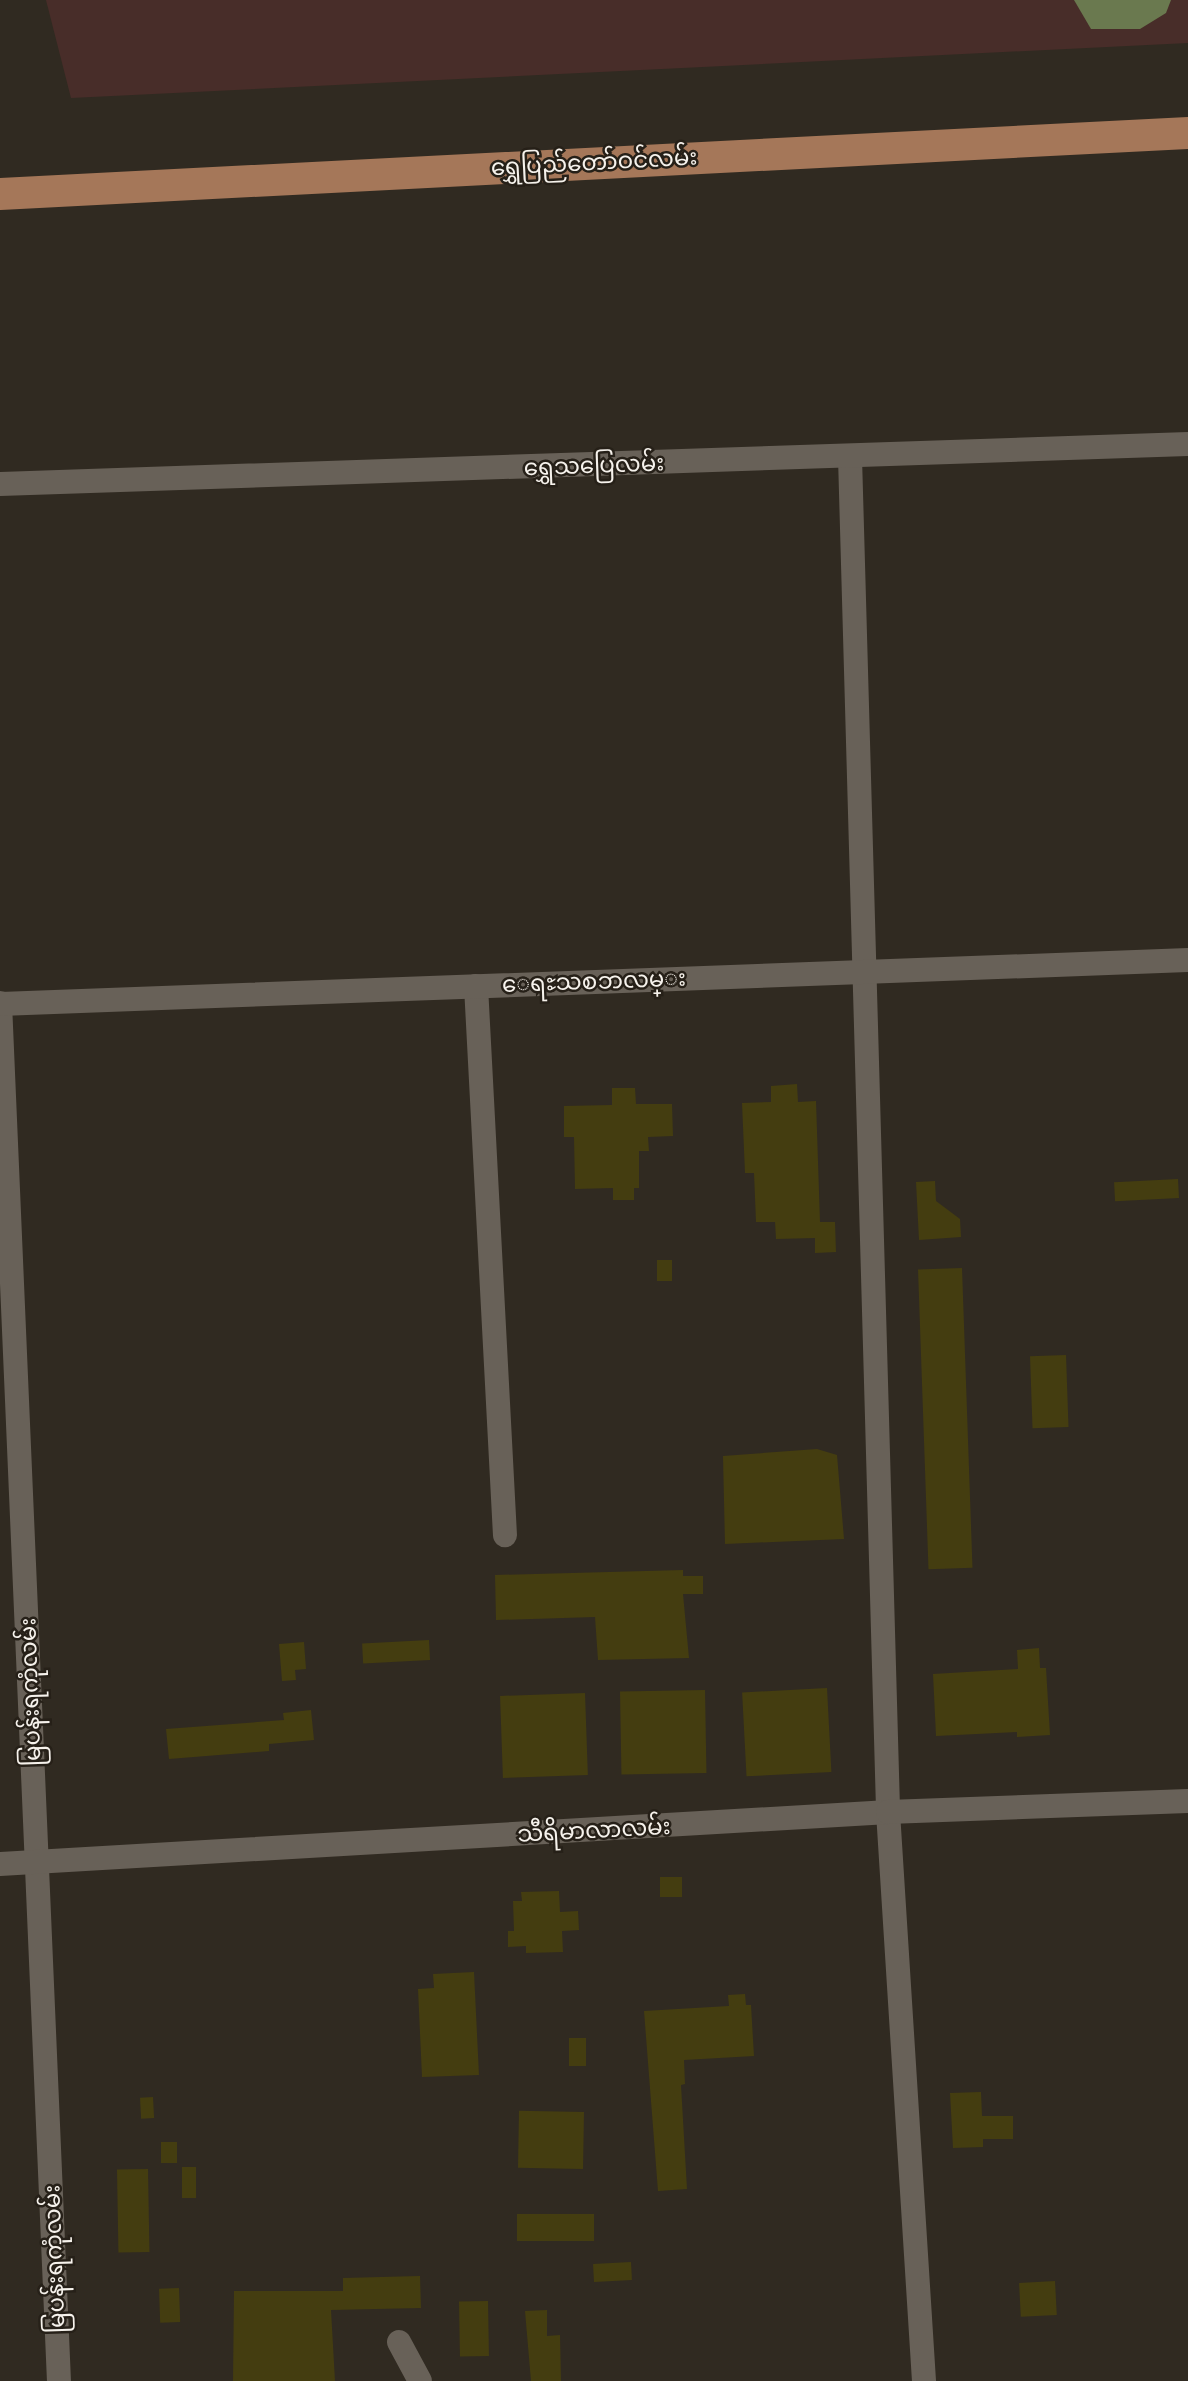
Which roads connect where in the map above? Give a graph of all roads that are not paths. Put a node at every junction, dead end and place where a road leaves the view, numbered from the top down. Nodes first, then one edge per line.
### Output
1 (1188, 133) edge
2 (0, 194) edge
3 (1188, 444) edge
4 (850, 457) junction
5 (0, 484) edge
6 (1188, 960) edge
7 (866, 971) junction
8 (476, 986) junction
9 (0, 1004) edge
10 (505, 1535) dead end
11 (1188, 1801) edge
12 (888, 1812) junction
13 (0, 1864) edge
14 (37, 1864) junction
15 (399, 2342) dead end
16 (59, 2381) edge
17 (420, 2381) edge
18 (924, 2381) edge

1 - 2 main road, ရွှေပြည်တော်ဝင်လမ်း
3 - 4 street, ရွှေသပြေလမ်း
4 - 5 street, ရွှေသပြေလမ်း
4 - 7 street
6 - 7 street, ေရႊသစၥာလမ္း
7 - 8 street, ေရႊသစၥာလမ္း
7 - 12 street
8 - 9 street, ေရႊသစၥာလမ္း
8 - 10 street
9 - 14 street, မြပန်းရကုံလမ်း
11 - 12 street, သီရိမာလာလမ်း
12 - 14 street, သီရိမာလာလမ်း
12 - 18 street
13 - 14 street, သီရိမာလာလမ်း
14 - 16 street, မြပန်းရကုံလမ်း
15 - 17 street

